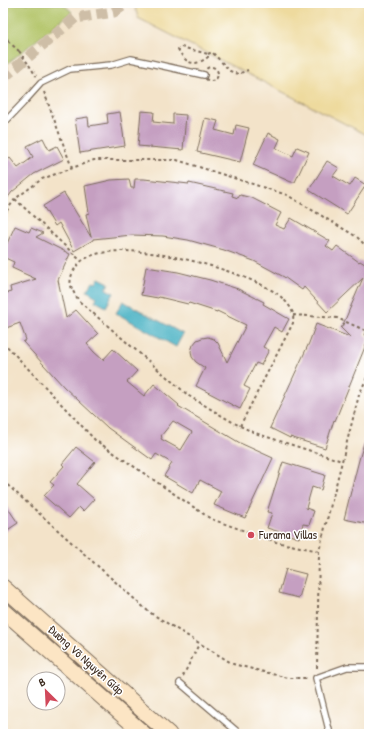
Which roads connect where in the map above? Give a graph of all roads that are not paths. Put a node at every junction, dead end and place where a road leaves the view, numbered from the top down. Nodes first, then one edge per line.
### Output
1 (204, 75) dead end
2 (3, 124) edge
3 (3, 587) edge
4 (3, 610) edge
5 (369, 666) edge
6 (180, 683) road end
7 (144, 734) edge
8 (169, 734) edge
9 (240, 734) edge
10 (330, 734) edge

1 - 2 lane
3 - 8 main road, Đường Võ Nguyên Giáp
4 - 7 main road, Đường Võ Nguyên Giáp
5 - 10 lane
6 - 9 lane

